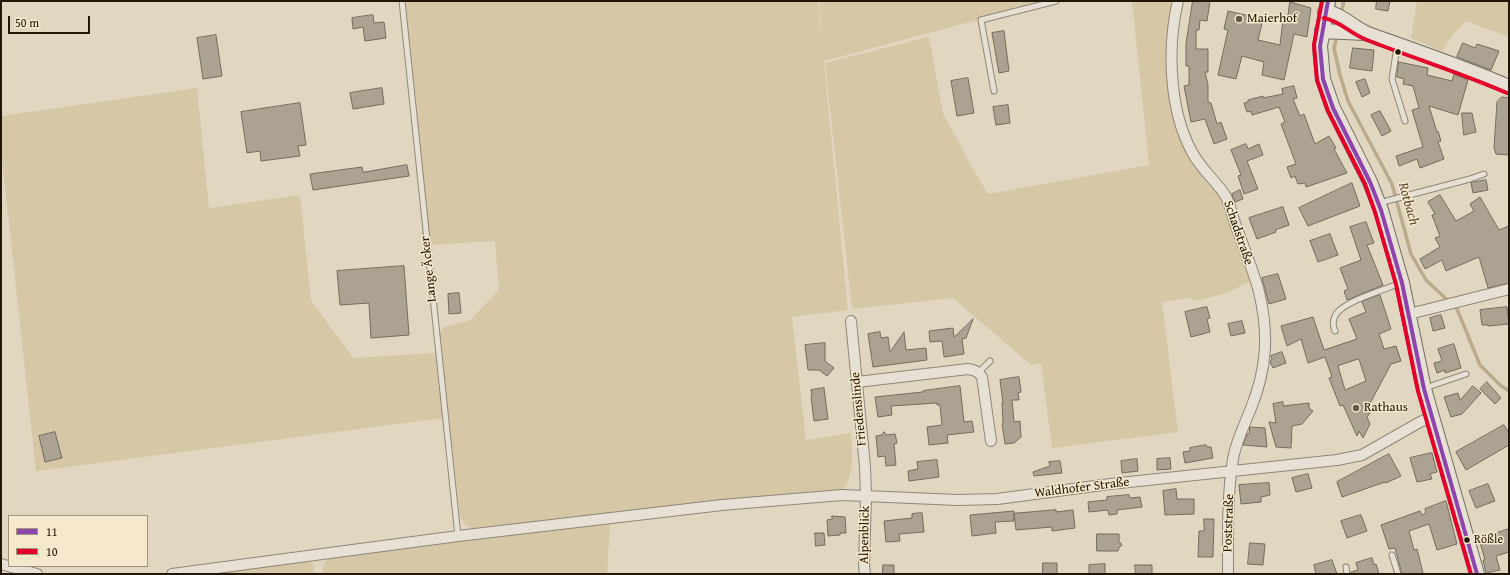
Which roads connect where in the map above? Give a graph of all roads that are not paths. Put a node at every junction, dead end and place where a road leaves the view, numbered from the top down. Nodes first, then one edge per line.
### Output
1 (402, 1) edge
2 (1056, 1) edge
3 (1178, 1) edge
4 (1331, 16) edge
5 (1398, 44) junction
6 (1509, 87) edge
7 (994, 91) dead end
8 (1405, 121) dead end
9 (1484, 174) dead end
10 (1384, 202) junction
11 (1402, 283) junction
12 (1509, 289) edge
13 (1409, 314) junction
14 (851, 322) dead end
15 (1335, 331) dead end
16 (990, 361) dead end
17 (979, 372) junction
18 (1466, 374) dead end
19 (857, 382) junction
20 (1424, 388) junction
21 (1432, 417) junction
22 (991, 441) dead end
23 (1231, 472) junction
24 (866, 496) junction
25 (458, 536) junction
26 (1392, 555) dead end
27 (12, 567) edge
28 (1346, 567) dead end
29 (37, 574) edge
30 (172, 574) edge
31 (865, 574) edge
32 (1228, 574) edge
33 (1347, 574) edge
34 (1398, 574) edge
35 (1477, 574) edge

1 - 25 lane, Lange Äcker
2 - 7 lane
3 - 23 street, Schadstraße
4 - 5 street
4 - 10 street
5 - 6 street
5 - 8 lane
9 - 10 lane
10 - 11 street
11 - 13 street
11 - 15 lane
12 - 13 street
13 - 20 street
14 - 19 street, Friedenslinde
16 - 17 lane
17 - 19 street
17 - 22 street
18 - 20 lane
19 - 24 street, Friedenslinde
20 - 21 street
21 - 23 street, Waldhofer Straße
21 - 35 street
23 - 24 street, Waldhofer Straße
23 - 32 street, Poststraße
24 - 25 street, Waldhofer Straße
24 - 31 street, Alpenblick
25 - 30 street, Waldhofer Straße
26 - 34 lane
27 - 29 street
28 - 33 lane

